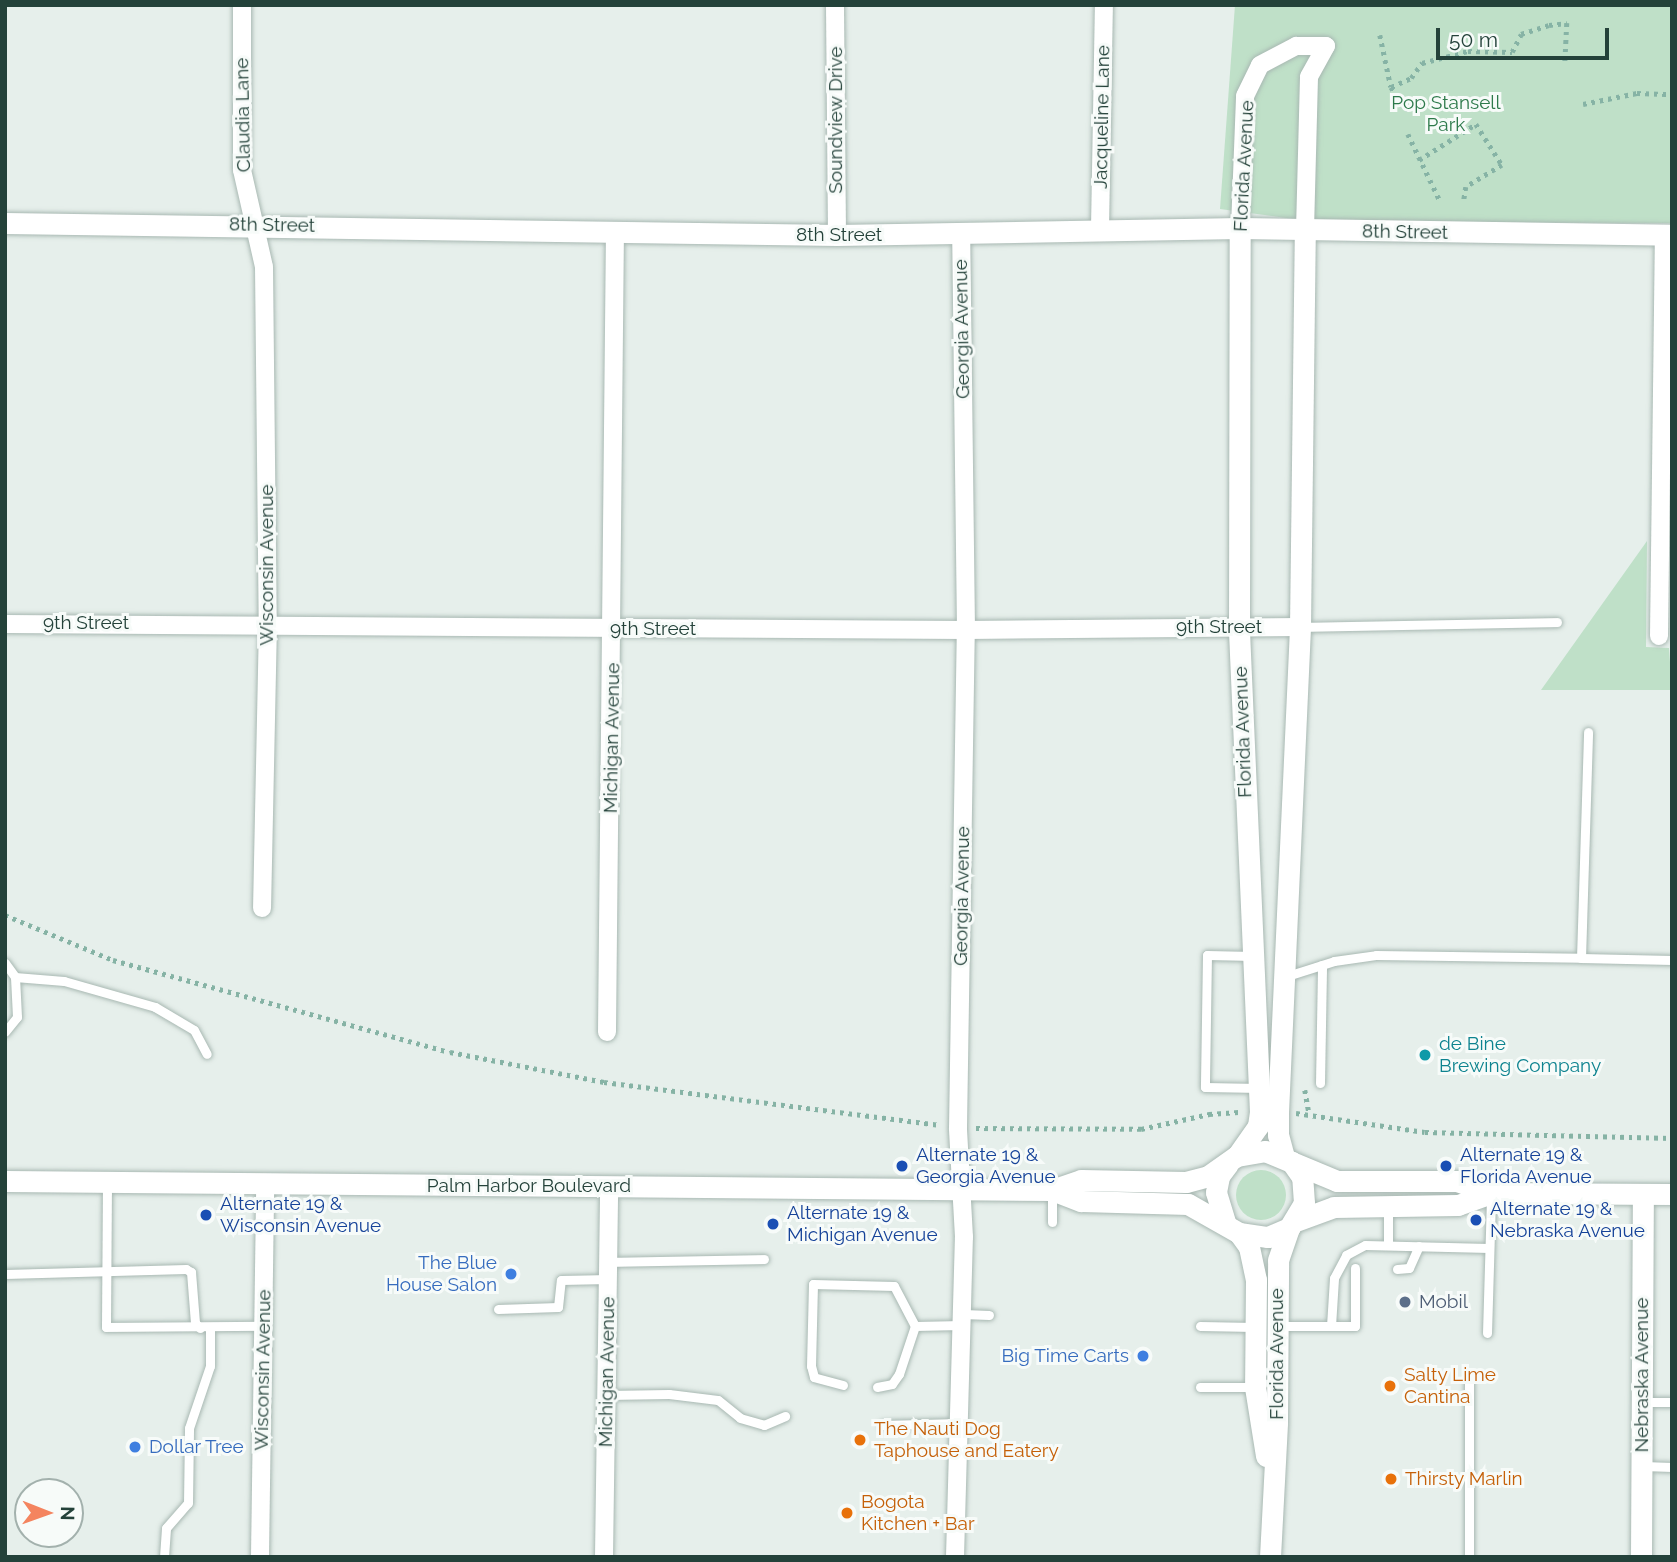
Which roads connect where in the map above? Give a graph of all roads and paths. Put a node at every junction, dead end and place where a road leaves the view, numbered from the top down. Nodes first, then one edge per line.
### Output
1 (242, 5) edge
2 (835, 5) edge
3 (1104, 5) edge
4 (1380, 35) dead end
5 (1565, 64) dead end
6 (1391, 87) junction
7 (1672, 94) edge
8 (1583, 104) dead end
9 (1410, 112) dead end
10 (1408, 134) dead end
11 (1419, 160) junction
12 (1464, 200) dead end
13 (1441, 203) dead end
14 (5, 223) edge
15 (251, 224) junction
16 (1240, 228) junction
17 (1100, 229) junction
18 (1305, 231) junction
19 (615, 233) junction
20 (961, 234) junction
21 (837, 235) junction
22 (1668, 235) edge
23 (1557, 622) dead end
24 (268, 623) junction
25 (5, 624) edge
26 (1239, 626) junction
27 (1300, 627) junction
28 (613, 629) junction
29 (966, 630) junction
30 (1659, 636) dead end
31 (1588, 732) dead end
32 (262, 908) dead end
33 (5, 915) edge
34 (1253, 956) junction
35 (1581, 958) junction
36 (1672, 960) edge
37 (5, 963) edge
38 (1322, 965) junction
39 (15, 977) junction
40 (1284, 977) junction
41 (5, 1032) edge
42 (607, 1032) dead end
43 (207, 1054) dead end
44 (1320, 1083) dead end
45 (1260, 1088) junction
46 (1269, 1112) junction
47 (958, 1128) junction
48 (1672, 1138) edge
49 (1233, 1159) junction
50 (1288, 1159) junction
51 (5, 1181) edge
52 (107, 1182) junction
53 (265, 1184) junction
54 (609, 1187) junction
55 (1052, 1190) junction
56 (963, 1192) junction
57 (1491, 1193) junction
58 (1643, 1194) junction
59 (1672, 1194) edge
60 (1388, 1205) junction
61 (1052, 1222) dead end
62 (1292, 1224) junction
63 (1233, 1230) junction
64 (1388, 1245) junction
65 (1419, 1246) junction
66 (1489, 1248) junction
67 (764, 1259) dead end
68 (1339, 1268) junction
69 (1397, 1269) dead end
70 (609, 1270) junction
71 (106, 1273) junction
72 (5, 1274) edge
73 (498, 1309) dead end
74 (989, 1315) dead end
75 (963, 1319) junction
76 (263, 1326) junction
77 (915, 1326) junction
78 (1200, 1326) dead end
79 (1278, 1326) junction
80 (1331, 1326) junction
81 (1256, 1327) junction
82 (204, 1328) junction
83 (1487, 1333) dead end
84 (1469, 1381) dead end
85 (843, 1385) dead end
86 (877, 1387) dead end
87 (1200, 1387) dead end
88 (1255, 1387) junction
89 (607, 1395) junction
90 (1642, 1402) junction
91 (1672, 1402) edge
92 (785, 1416) dead end
93 (961, 1423) junction
94 (883, 1425) dead end
95 (1641, 1466) junction
96 (1672, 1466) edge
97 (1271, 1483) junction
98 (164, 1557) edge
99 (260, 1557) edge
100 (604, 1557) edge
101 (956, 1557) edge
102 (1270, 1557) edge
103 (1469, 1557) edge
104 (1641, 1557) edge

1 - 15 street, Claudia Lane
2 - 21 street, Soundview Drive
3 - 17 street, Jacqueline Lane
4 - 6 path
5 - 6 path
6 - 9 path
7 - 8 path
10 - 11 path
11 - 12 path
11 - 13 path
14 - 15 street, 8th Street
15 - 19 street, 8th Street
15 - 24 street, Wisconsin Avenue
16 - 17 street, 8th Street
16 - 18 street, 8th Street
16 - 18 street, Florida Avenue
16 - 26 street, Florida Avenue
17 - 20 street, 8th Street
18 - 22 street, 8th Street
18 - 27 street, Florida Avenue
19 - 21 street, 8th Street
19 - 28 street, Michigan Avenue
20 - 21 street, 8th Street
20 - 29 street, Georgia Avenue
22 - 30 street
23 - 27 lane
24 - 25 street, 9th Street
24 - 28 street, 9th Street
24 - 32 street, Wisconsin Avenue
26 - 27 street, 9th Street
26 - 29 street, 9th Street
26 - 34 street, Florida Avenue
27 - 40 street, Florida Avenue
28 - 29 street, 9th Street
28 - 42 street, Michigan Avenue
29 - 47 street, Georgia Avenue
31 - 35 lane
33 - 47 path
34 - 45 street, Florida Avenue
34 - 45 lane
35 - 36 lane
35 - 38 lane
37 - 39 lane
38 - 40 lane
38 - 44 lane
39 - 41 lane
39 - 43 lane
40 - 46 street, Florida Avenue
45 - 46 street, Florida Avenue
46 - 47 path
46 - 48 path
46 - 49 street, Florida Avenue
46 - 50 street, Florida Avenue
47 - 56 street, Georgia Avenue
49 - 50 street
49 - 55 street, Palm Harbor Boulevard
49 - 63 street
50 - 57 street
50 - 62 street
51 - 52 street, Palm Harbor Boulevard
52 - 53 street, Palm Harbor Boulevard
52 - 71 lane
53 - 54 street, Palm Harbor Boulevard
53 - 76 street, Wisconsin Avenue
54 - 56 street, Palm Harbor Boulevard
54 - 70 street, Michigan Avenue
55 - 56 street, Palm Harbor Boulevard
55 - 61 lane
55 - 63 street, Palm Harbor Boulevard
56 - 75 street, Georgia Avenue
57 - 58 street
57 - 60 street
57 - 66 lane
58 - 59 street
58 - 90 street, Nebraska Avenue
60 - 62 street
60 - 64 lane
62 - 63 street
62 - 79 street, Florida Avenue
63 - 81 street, Florida Avenue
64 - 65 lane
64 - 68 lane
65 - 66 lane
65 - 69 lane
66 - 83 lane
67 - 70 lane
68 - 80 lane
68 - 80 lane
70 - 73 lane
70 - 89 street, Michigan Avenue
71 - 72 lane
71 - 82 lane
71 - 82 lane
74 - 75 lane
75 - 77 lane
75 - 93 street, Georgia Avenue
76 - 82 lane
76 - 99 street, Wisconsin Avenue
77 - 85 lane
77 - 86 lane
78 - 81 lane
79 - 80 lane
79 - 97 street, Florida Avenue
81 - 88 street, Florida Avenue
82 - 98 lane
84 - 103 lane
87 - 88 lane
88 - 97 street, Florida Avenue
89 - 92 lane
89 - 100 street, Michigan Avenue
90 - 91 lane
90 - 95 street, Nebraska Avenue
93 - 94 lane
93 - 101 street, Georgia Avenue
95 - 96 lane
95 - 104 street, Nebraska Avenue
97 - 102 street, Florida Avenue

